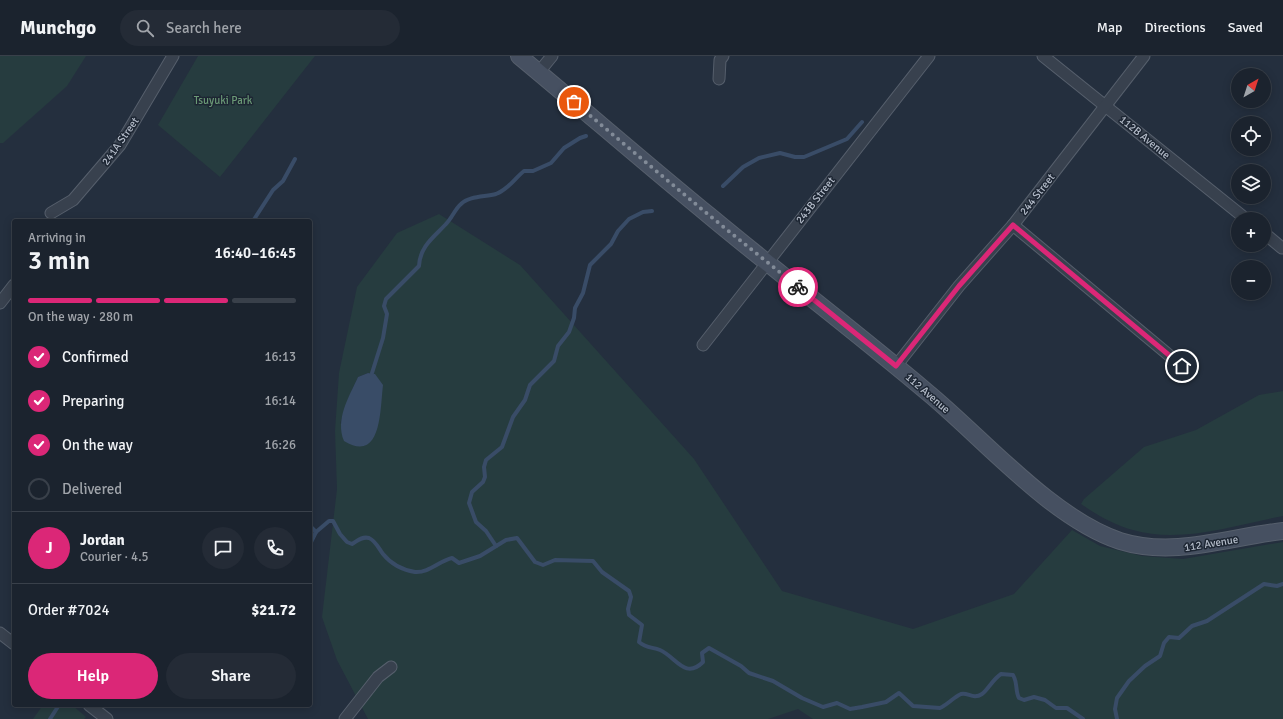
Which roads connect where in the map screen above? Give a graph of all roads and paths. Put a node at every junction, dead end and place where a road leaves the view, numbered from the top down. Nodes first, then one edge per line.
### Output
1 (173, 56) edge
2 (519, 56) edge
3 (552, 56) edge
4 (723, 56) edge
5 (929, 56) edge
6 (1043, 56) edge
7 (1144, 56) edge
8 (539, 72) junction
9 (719, 79) dead end
10 (1106, 105) junction
11 (1237, 212) edge
12 (51, 213) dead end
13 (1013, 225) junction
14 (1271, 239) edge
15 (1282, 248) dead end
16 (766, 262) junction
17 (12, 287) edge
18 (0, 303) edge
19 (703, 345) dead end
20 (896, 366) junction
21 (1182, 366) dead end
22 (1283, 531) edge
23 (0, 633) edge
24 (12, 642) edge
25 (391, 667) dead end
26 (92, 707) edge
27 (107, 719) edge
28 (345, 719) edge

1 - 12 street, 241A Street
2 - 8 main road, 112 Avenue
3 - 8 street
4 - 9 street
5 - 16 street, 243B Street
6 - 10 street, 112B Avenue
7 - 10 street, 244 Street
8 - 16 main road, 112 Avenue
10 - 11 street, 112B Avenue
10 - 13 street, 244 Street
13 - 20 street, 244 Street
13 - 21 street
14 - 15 street
16 - 19 street, 243B Street
16 - 20 main road, 112 Avenue
17 - 18 street
20 - 22 main road, 112 Avenue
23 - 24 street
25 - 28 street
26 - 27 street

